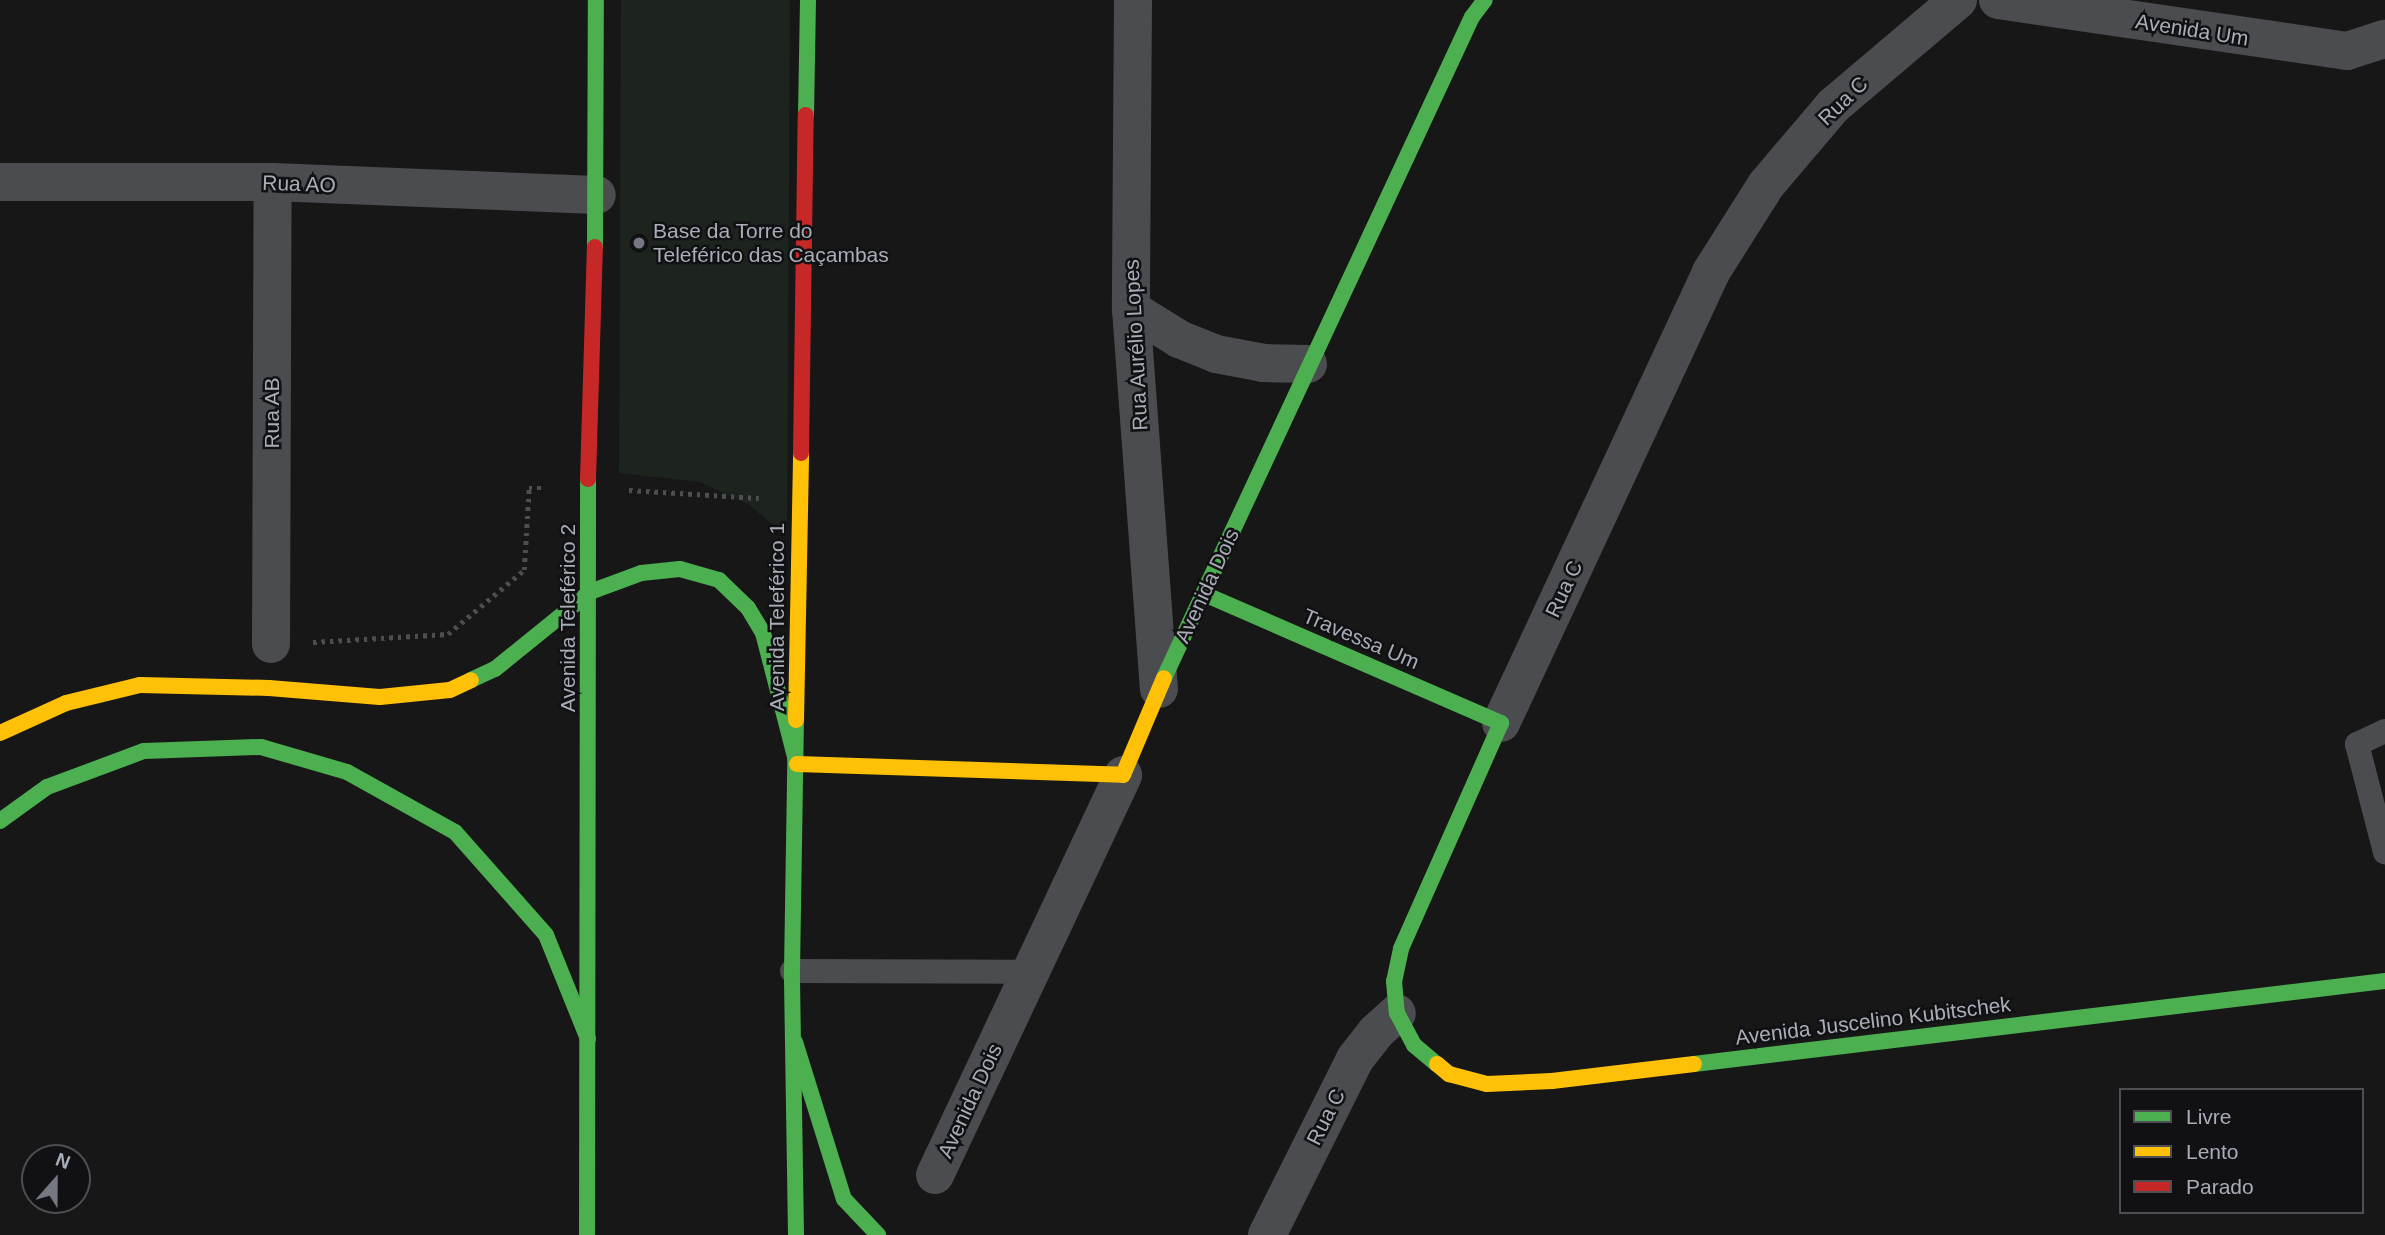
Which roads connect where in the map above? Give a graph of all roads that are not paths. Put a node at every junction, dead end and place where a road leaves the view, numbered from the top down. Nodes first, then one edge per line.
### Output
1 (596, 0) edge
2 (808, 0) edge
3 (1133, 0) edge
4 (1958, 0) edge
5 (1998, 0) edge
6 (1473, 6) edge
7 (2385, 39) edge
8 (0, 182) edge
9 (273, 183) junction
10 (597, 195) junction
11 (1131, 309) junction
12 (1308, 364) junction
13 (590, 592) junction
14 (1204, 594) junction
15 (271, 644) road end
16 (1159, 689) junction
17 (1501, 723) junction
18 (2385, 731) edge
19 (0, 733) edge
20 (797, 764) junction
21 (1123, 775) junction
22 (0, 821) edge
23 (2385, 852) edge
24 (792, 971) junction
25 (1030, 972) junction
26 (2385, 981) edge
27 (1397, 1013) junction
28 (588, 1039) junction
29 (794, 1042) junction
30 (935, 1175) dead end
31 (587, 1235) edge
32 (796, 1235) edge
33 (878, 1235) edge
34 (1267, 1235) edge

1 - 10 main road, Avenida Teleférico 2
2 - 20 main road, Avenida Teleférico 1
3 - 11 street, Rua Aurélio Lopes
4 - 17 street, Rua C
5 - 7 street, Avenida Um
6 - 12 main road, Avenida Dois
8 - 9 street, Rua AO
9 - 10 street, Rua AO
9 - 15 street, Rua AB
10 - 13 main road, Avenida Teleférico 2
11 - 12 street
11 - 16 street, Rua Aurélio Lopes
12 - 14 main road, Avenida Dois
13 - 19 main road
13 - 20 main road
13 - 28 main road, Avenida Teleférico 2
14 - 16 main road, Avenida Dois
14 - 17 main road, Travessa Um
16 - 21 main road, Avenida Dois
17 - 27 main road, Rua C
18 - 23 lane
20 - 21 main road
20 - 24 main road, Avenida Teleférico 1
21 - 25 street, Avenida Dois
22 - 28 main road
24 - 25 lane
24 - 29 main road, Avenida Teleférico 1
25 - 30 street, Avenida Dois
26 - 27 main road, Avenida Juscelino Kubitschek
27 - 34 street, Rua C
28 - 31 main road, Avenida Teleférico 2
29 - 32 main road, Avenida Teleférico 1
29 - 33 main road

